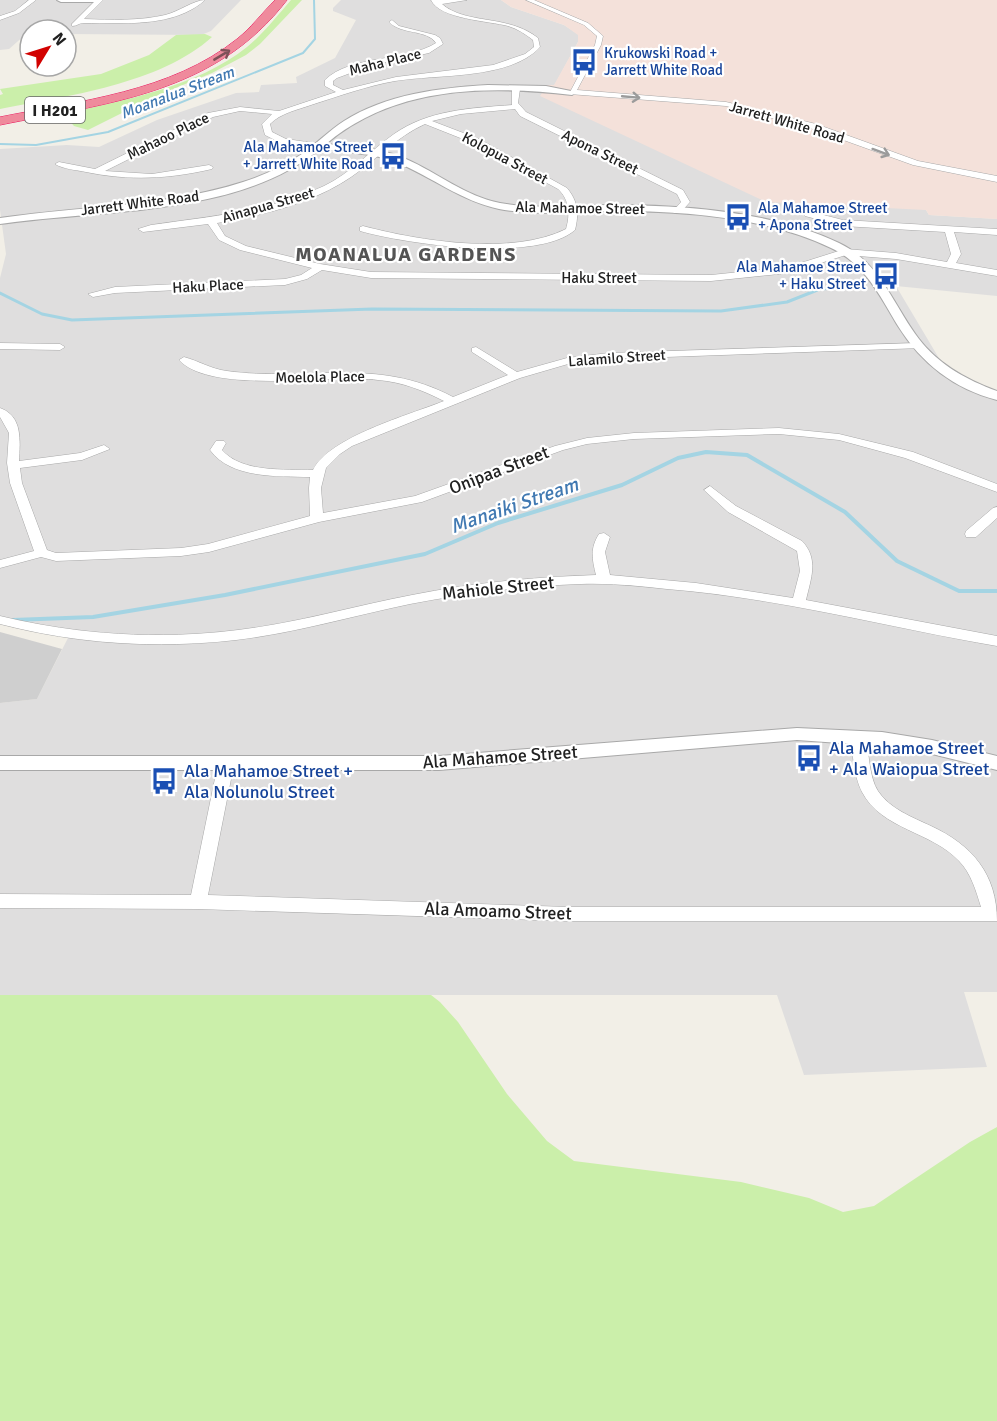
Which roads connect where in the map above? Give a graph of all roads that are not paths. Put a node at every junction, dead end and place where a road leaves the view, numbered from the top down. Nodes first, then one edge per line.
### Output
1 (33, 0) edge
2 (61, 0) edge
3 (95, 0) edge
4 (100, 0) edge
5 (202, 0) edge
6 (281, 0) edge
7 (464, 0) edge
8 (529, 0) edge
9 (435, 1) edge
10 (171, 15) junction
11 (0, 18) edge
12 (78, 21) joint
13 (392, 22) dead end
14 (184, 24) dead end
15 (225, 37) dead end
16 (580, 78) junction
17 (518, 89) junction
18 (342, 92) junction
19 (572, 92) junction
20 (516, 107) junction
21 (0, 113) edge
22 (280, 114) junction
23 (425, 121) junction
24 (0, 123) edge
25 (318, 146) junction
26 (377, 154) junction
27 (59, 164) dead end
28 (209, 167) dead end
29 (277, 170) junction
30 (95, 172) junction
31 (997, 179) edge
32 (572, 209) junction
33 (677, 211) junction
34 (0, 214) edge
35 (808, 214) dead end
36 (210, 220) junction
37 (0, 221) edge
38 (143, 229) dead end
39 (363, 229) dead end
40 (949, 229) junction
41 (997, 232) edge
42 (845, 252) junction
43 (950, 266) junction
44 (320, 267) junction
45 (997, 273) edge
46 (93, 294) dead end
47 (0, 346) edge
48 (60, 346) dead end
49 (918, 346) junction
50 (476, 350) dead end
51 (184, 360) dead end
52 (516, 376) junction
53 (997, 396) edge
54 (452, 401) junction
55 (0, 411) edge
56 (220, 443) dead end
57 (104, 449) dead end
58 (14, 465) junction
59 (317, 474) junction
60 (997, 488) edge
61 (711, 490) dead end
62 (997, 510) edge
63 (317, 518) junction
64 (971, 534) dead end
65 (604, 537) dead end
66 (41, 553) junction
67 (0, 564) edge
68 (603, 579) junction
69 (799, 602) junction
70 (0, 620) edge
71 (997, 641) edge
72 (858, 737) junction
73 (0, 763) edge
74 (997, 763) edge
75 (226, 764) junction
76 (0, 901) edge
77 (198, 902) junction
78 (994, 914) edge

1 - 11 street
2 - 3 street
4 - 12 street
5 - 10 street
24 -> 6 highway, I H201
7 - 9 street
8 - 16 street
9 - 18 street
10 - 12 street
10 - 14 street
13 - 18 street, Maha Place
15 - 21 highway, I H201
16 - 17 street
16 - 19 street
17 - 19 street, Jarrett White Road
17 - 20 street
17 - 25 street, Jarrett White Road
18 - 22 street
19 -> 31 street, Jarrett White Road
20 - 23 street, Ainapua Street
20 - 33 street, Apona Street
22 - 25 street, Ala Mahamoe Street
22 - 30 street, Mahaoo Place
23 - 26 street, Ainapua Street
23 - 32 street, Kolopua Street
25 - 26 street, Ala Mahamoe Street
25 - 29 street, Jarrett White Road
26 - 32 street, Ala Mahamoe Street
26 - 36 street, Ainapua Street
27 - 30 street, Mahaoo Place
28 - 30 street, Mahaoo Place
29 - 34 street, Jarrett White Road
29 - 37 street, Jarrett White Road
32 - 33 street, Ala Mahamoe Street
32 - 39 street
33 - 42 street, Ala Mahamoe Street
35 - 40 street
36 - 38 street, Ainapua Street
36 - 44 street, Haku Street
40 - 41 street
40 - 43 street
42 - 43 street, Haku Street
42 - 44 street, Haku Street
42 - 49 street, Ala Mahamoe Street
43 - 45 street, Haku Street
44 - 46 street, Haku Place
47 - 48 street
49 - 52 street, Lalamilo Street
49 - 53 street, Ala Mahamoe Street
50 - 52 street
51 - 54 street, Moelola Place
52 - 54 street, Lalamilo Street
54 - 59 street, Lalamilo Street
55 - 58 street
56 - 59 street
57 - 58 street
58 - 66 street
59 - 63 street
60 - 63 street, Onipaa Street
61 - 69 street
62 - 64 street
63 - 66 street, Onipaa Street
65 - 68 street
66 - 67 street, Onipaa Street
68 - 69 street, Mahiole Street
68 - 70 street, Mahiole Street
69 - 71 street, Mahiole Street
72 - 74 street, Ala Mahamoe Street
72 - 75 street, Ala Mahamoe Street
72 - 78 street
73 - 75 street, Ala Mahamoe Street
75 - 77 street
76 - 77 street, Ala Amoamo Street
77 - 78 street, Ala Amoamo Street

